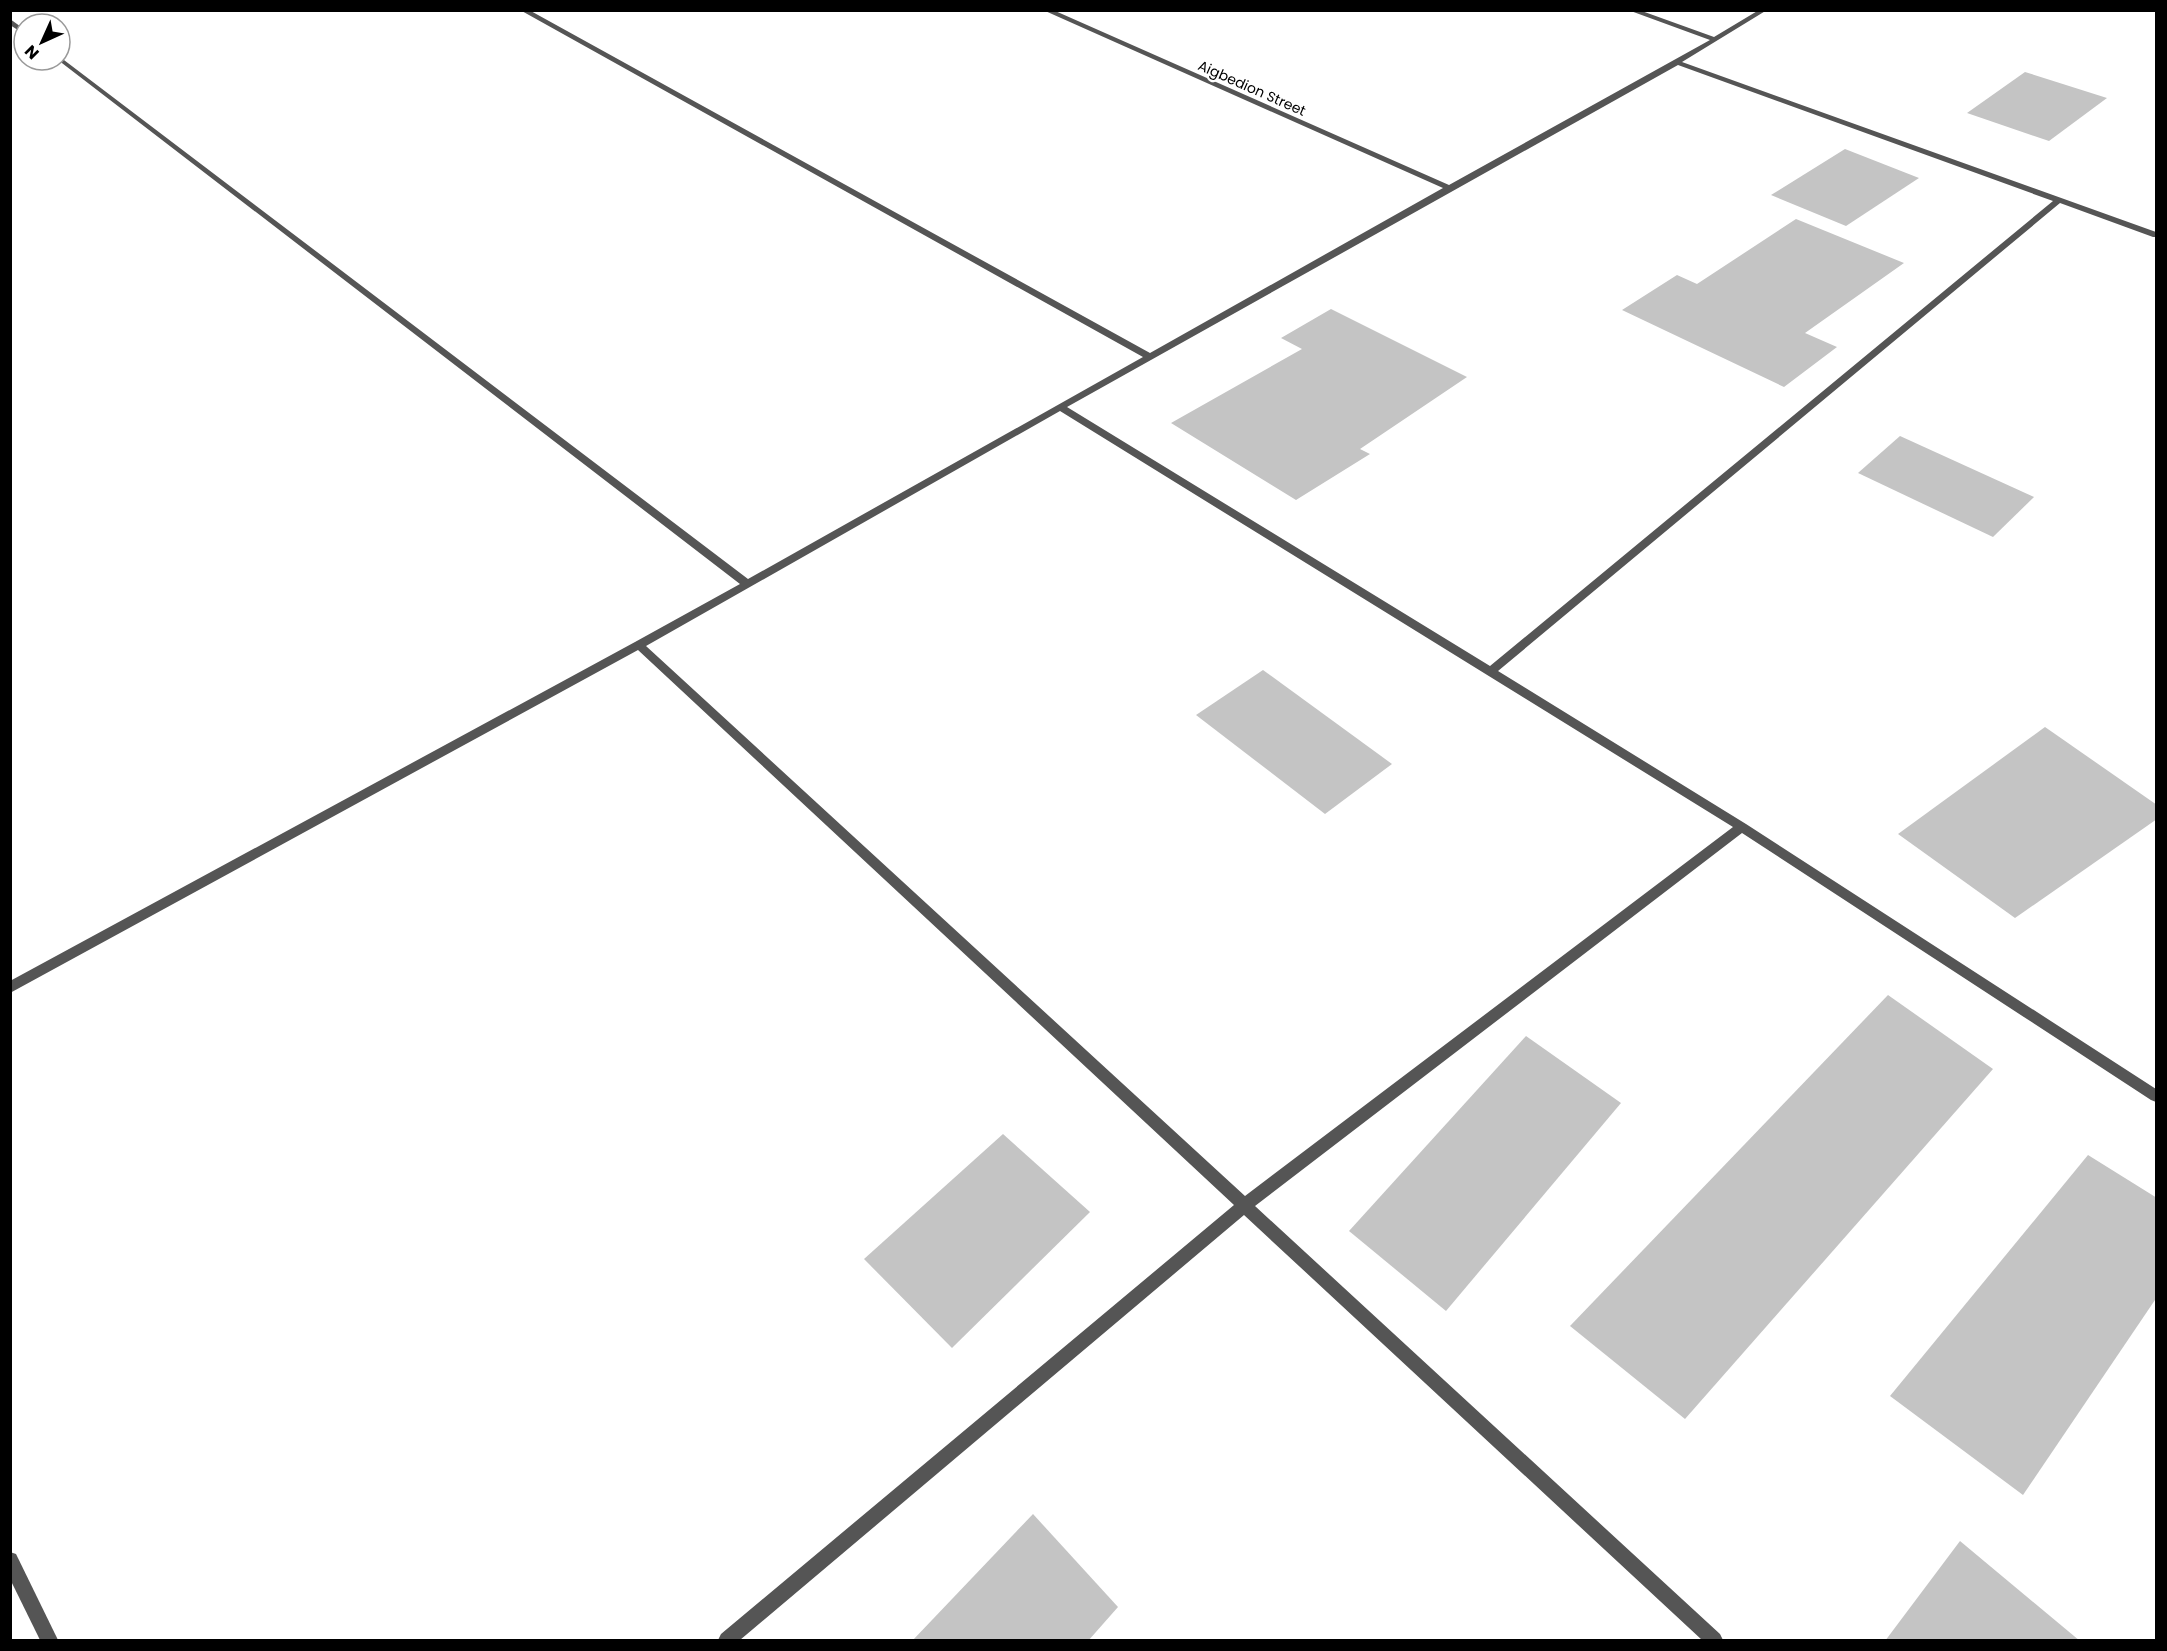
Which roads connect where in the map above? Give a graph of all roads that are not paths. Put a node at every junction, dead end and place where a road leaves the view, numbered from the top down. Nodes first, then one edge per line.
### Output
1 (523, 10) edge
2 (1046, 10) edge
3 (1631, 10) edge
4 (1764, 10) edge
5 (1714, 39) junction
6 (1677, 62) junction
7 (72, 68) edge
8 (1449, 188) junction
9 (2059, 200) junction
10 (2157, 235) edge
11 (1150, 357) junction
12 (1060, 407) junction
13 (747, 584) junction
14 (639, 645) junction
15 (1490, 672) junction
16 (1742, 827) junction
17 (10, 988) edge
18 (2157, 1096) edge
19 (1245, 1205) junction
20 (10, 1560) edge
21 (49, 1641) edge
22 (727, 1641) edge
23 (1714, 1641) edge

1 - 11 street
2 - 8 street, Aigbedion Street
3 - 5 street
4 - 5 street
5 - 6 street
6 - 8 street
6 - 9 street
7 - 13 street
8 - 11 street
9 - 10 street
9 - 15 street
11 - 12 street
12 - 13 street
12 - 15 street
13 - 14 street
14 - 17 street
14 - 19 street
15 - 16 street
16 - 18 street
16 - 19 street
19 - 22 street
19 - 23 street
20 - 21 street

